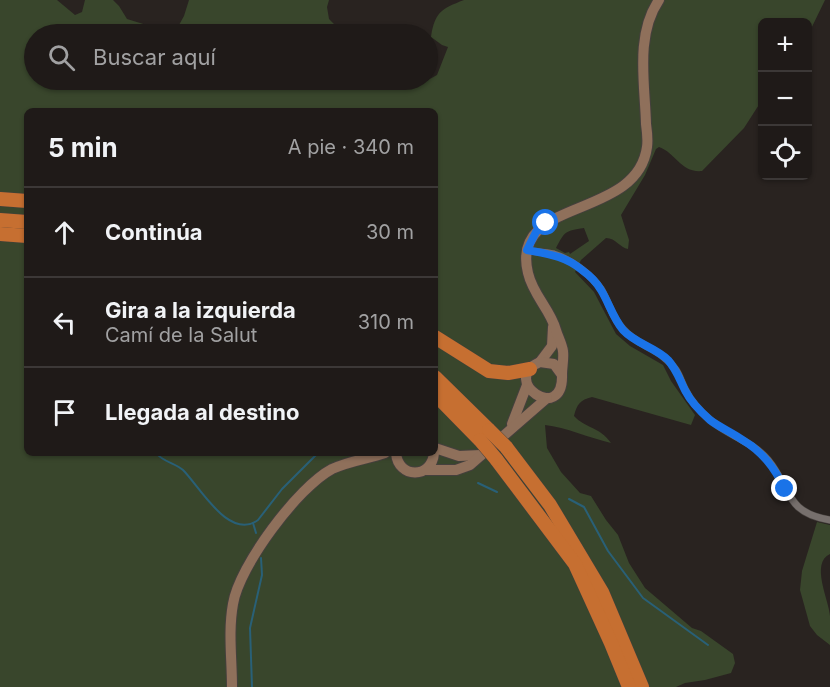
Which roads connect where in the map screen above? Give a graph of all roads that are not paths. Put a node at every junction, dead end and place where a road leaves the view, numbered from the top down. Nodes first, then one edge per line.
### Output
1 (659, 0) edge
2 (0, 199) edge
3 (24, 201) edge
4 (0, 206) edge
5 (24, 208) edge
6 (0, 220) edge
7 (24, 222) edge
8 (0, 234) edge
9 (24, 236) edge
10 (527, 250) junction
11 (553, 320) junction
12 (438, 339) edge
13 (535, 366) junction
14 (562, 375) junction
15 (438, 381) edge
16 (527, 385) junction
17 (438, 397) edge
18 (547, 398) junction
19 (511, 427) junction
20 (484, 435) junction
21 (438, 449) edge
22 (481, 455) junction
23 (375, 456) edge
24 (397, 456) edge
25 (433, 456) edge
26 (368, 458) junction
27 (399, 466) junction
28 (426, 470) junction
29 (830, 520) edge
30 (232, 687) edge
31 (629, 687) edge
32 (642, 687) edge

1 - 10 street
2 - 3 highway
4 - 5 highway
6 - 7 highway
8 - 9 highway
10 - 11 street
10 - 29 street
11 - 13 street
11 - 14 street
12 - 13 highway
13 - 14 street
13 - 16 street
14 - 18 street
15 - 20 highway
16 - 18 street
16 - 19 street
17 - 20 highway
18 - 19 street
19 - 22 street
20 - 31 highway, bridge
20 - 32 highway, bridge
21 - 22 street
22 - 28 street
23 - 26 street
24 - 27 street
25 - 28 street
26 - 27 street
26 - 30 street
27 - 28 street

